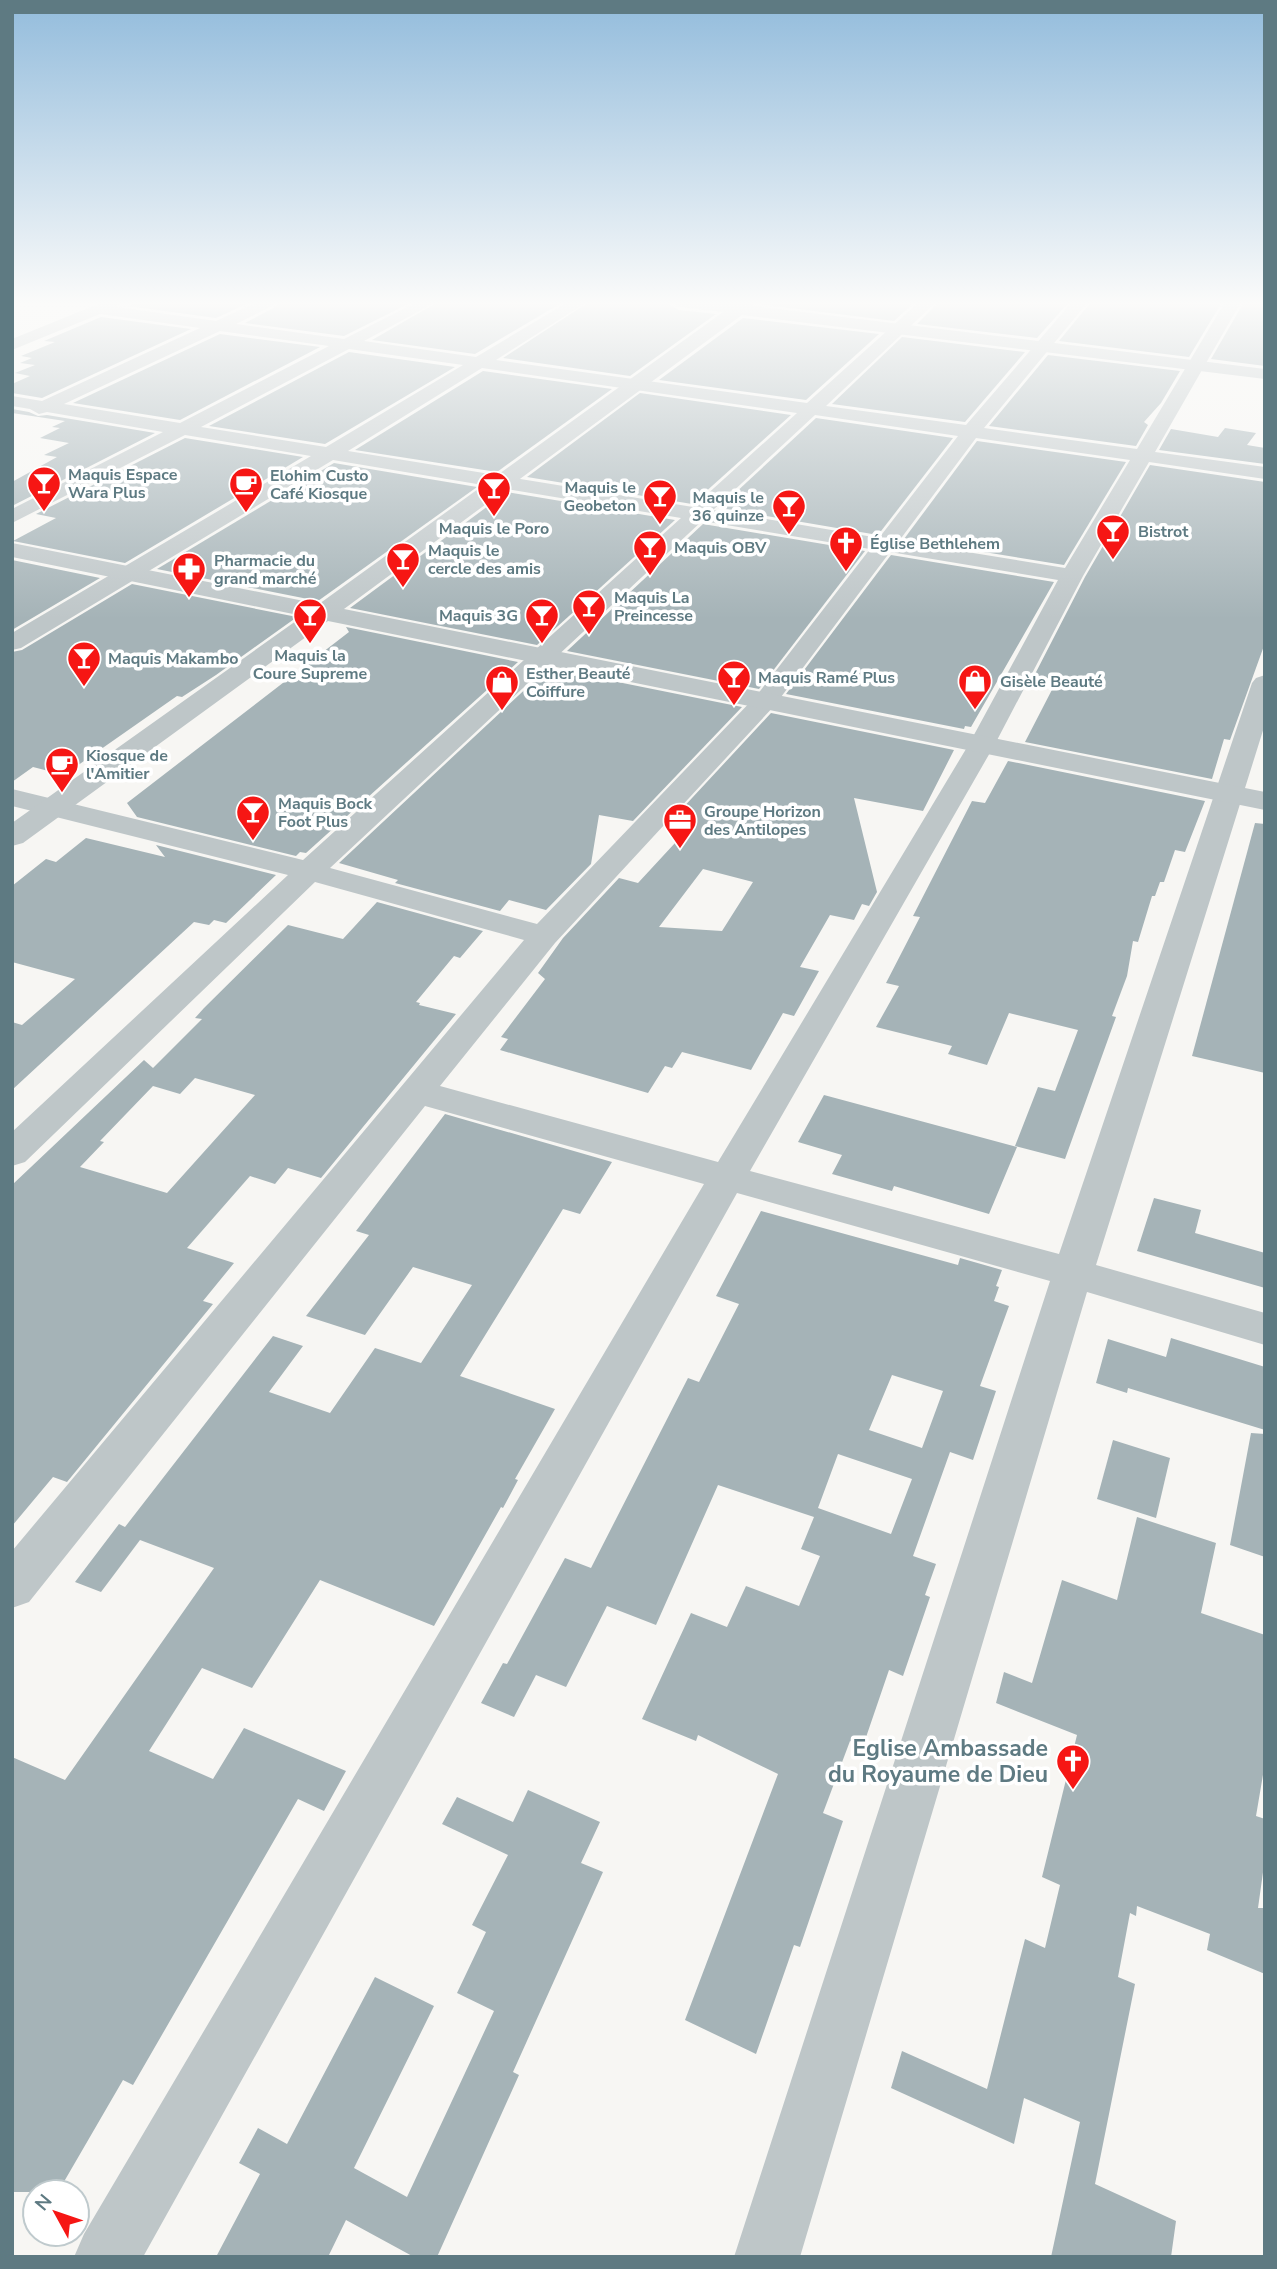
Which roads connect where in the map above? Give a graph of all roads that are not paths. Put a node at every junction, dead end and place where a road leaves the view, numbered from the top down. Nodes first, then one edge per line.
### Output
1 (41, 408) edge
2 (49, 408) edge
3 (222, 408) edge
4 (403, 408) edge
5 (605, 408) edge
6 (796, 408) edge
7 (813, 408) edge
8 (992, 408) edge
9 (1170, 408) edge
10 (811, 410) junction
11 (12, 421) edge
12 (181, 429) junction
13 (970, 433) junction
14 (326, 453) junction
15 (1141, 456) junction
16 (1265, 473) edge
17 (502, 484) junction
18 (694, 514) junction
19 (12, 517) edge
20 (883, 546) junction
21 (12, 550) edge
22 (131, 574) junction
23 (1072, 576) junction
24 (323, 612) junction
25 (12, 643) edge
26 (542, 657) junction
27 (1265, 682) edge
28 (766, 700) junction
29 (982, 744) junction
30 (12, 797) edge
31 (1247, 798) edge
32 (53, 807) junction
33 (12, 837) edge
34 (309, 871) junction
35 (544, 936) junction
36 (418, 1092) junction
37 (12, 1153) edge
38 (727, 1178) junction
39 (1073, 1273) junction
40 (1265, 1329) edge
41 (12, 1587) edge
42 (107, 2257) edge
43 (767, 2257) edge

1 - 11 street
2 - 12 street
3 - 12 street
4 - 14 street
5 - 17 street
6 - 10 street
7 - 10 street
8 - 13 street
9 - 15 street
10 - 13 street
10 - 18 street
12 - 14 street
12 - 19 street
13 - 15 street
13 - 20 street
14 - 17 street
14 - 22 street
15 - 16 street
15 - 23 street
17 - 18 street
17 - 24 street
18 - 20 street
18 - 26 street
20 - 23 street
20 - 28 street
21 - 22 street
22 - 24 street
22 - 25 street
23 - 29 street
24 - 26 street
24 - 32 street
26 - 28 street
26 - 34 street
27 - 31 street
28 - 29 street
28 - 35 street
29 - 31 street
29 - 38 street
30 - 32 street
31 - 39 street
32 - 33 street
32 - 34 street
34 - 35 street
34 - 37 street
35 - 36 street
36 - 38 street
36 - 41 street
38 - 39 street
38 - 42 street
39 - 40 street
39 - 43 street

